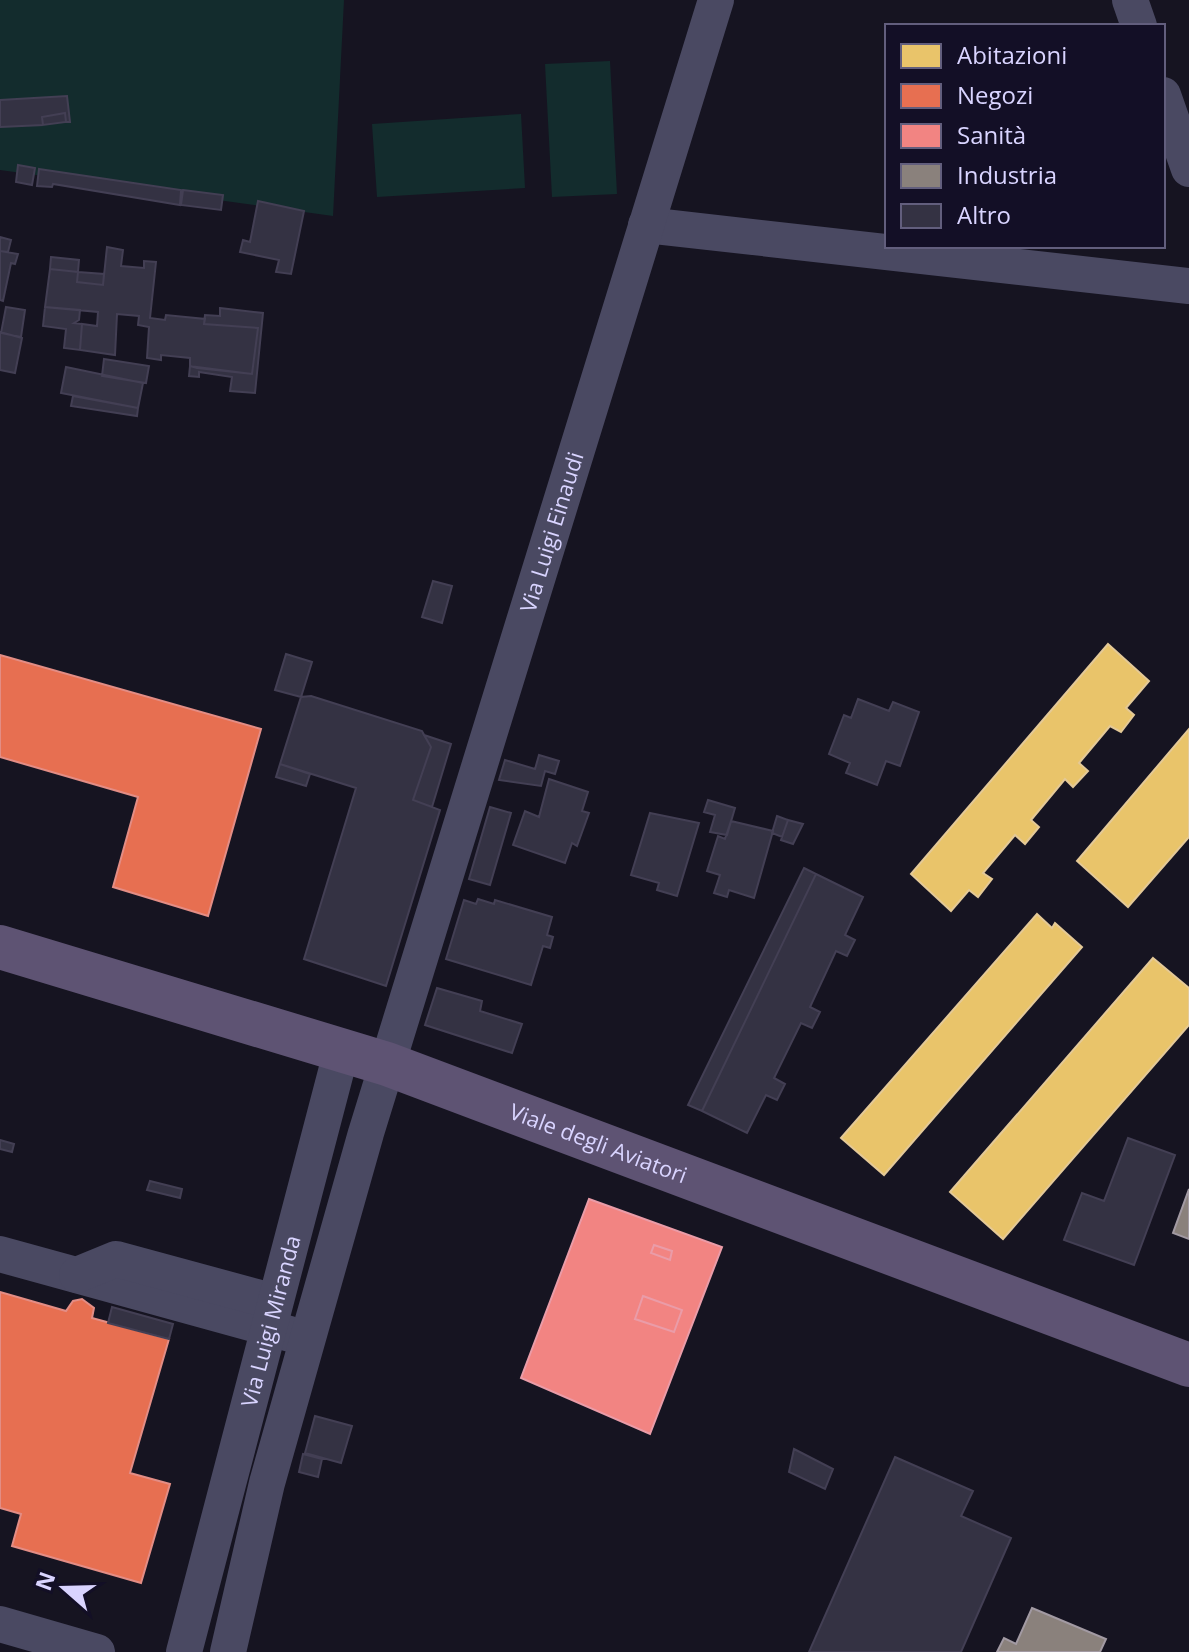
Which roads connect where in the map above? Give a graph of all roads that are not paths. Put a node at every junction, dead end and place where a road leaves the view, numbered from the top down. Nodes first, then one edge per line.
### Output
1 (716, 0) edge
2 (1130, 0) edge
3 (1138, 24) edge
4 (1165, 101) edge
5 (1189, 169) edge
6 (646, 225) junction
7 (1189, 286) edge
8 (0, 947) edge
9 (342, 1049) junction
10 (387, 1064) junction
11 (0, 1254) edge
12 (272, 1315) junction
13 (307, 1338) junction
14 (1189, 1365) edge
15 (198, 1593) junction
16 (240, 1602) junction
17 (0, 1624) edge
18 (97, 1652) edge
19 (184, 1652) edge
20 (228, 1652) edge

1 - 6 street, Via Luigi Einaudi
2 - 3 street
4 - 5 street
6 - 7 street
6 - 10 street, Via Luigi Einaudi
8 - 9 main road, Viale degli Aviatori
9 - 10 main road, Viale degli Aviatori
9 - 12 street, Via Luigi Miranda
10 - 13 street, Via Luigi Miranda
10 - 14 main road, Viale degli Aviatori
11 - 12 street
12 - 13 street
12 - 15 street, Via Luigi Miranda
13 - 16 street, Via Luigi Miranda
15 - 16 street
15 - 19 street, Via Luigi Miranda
16 - 20 street, Via Luigi Miranda
17 - 18 street

